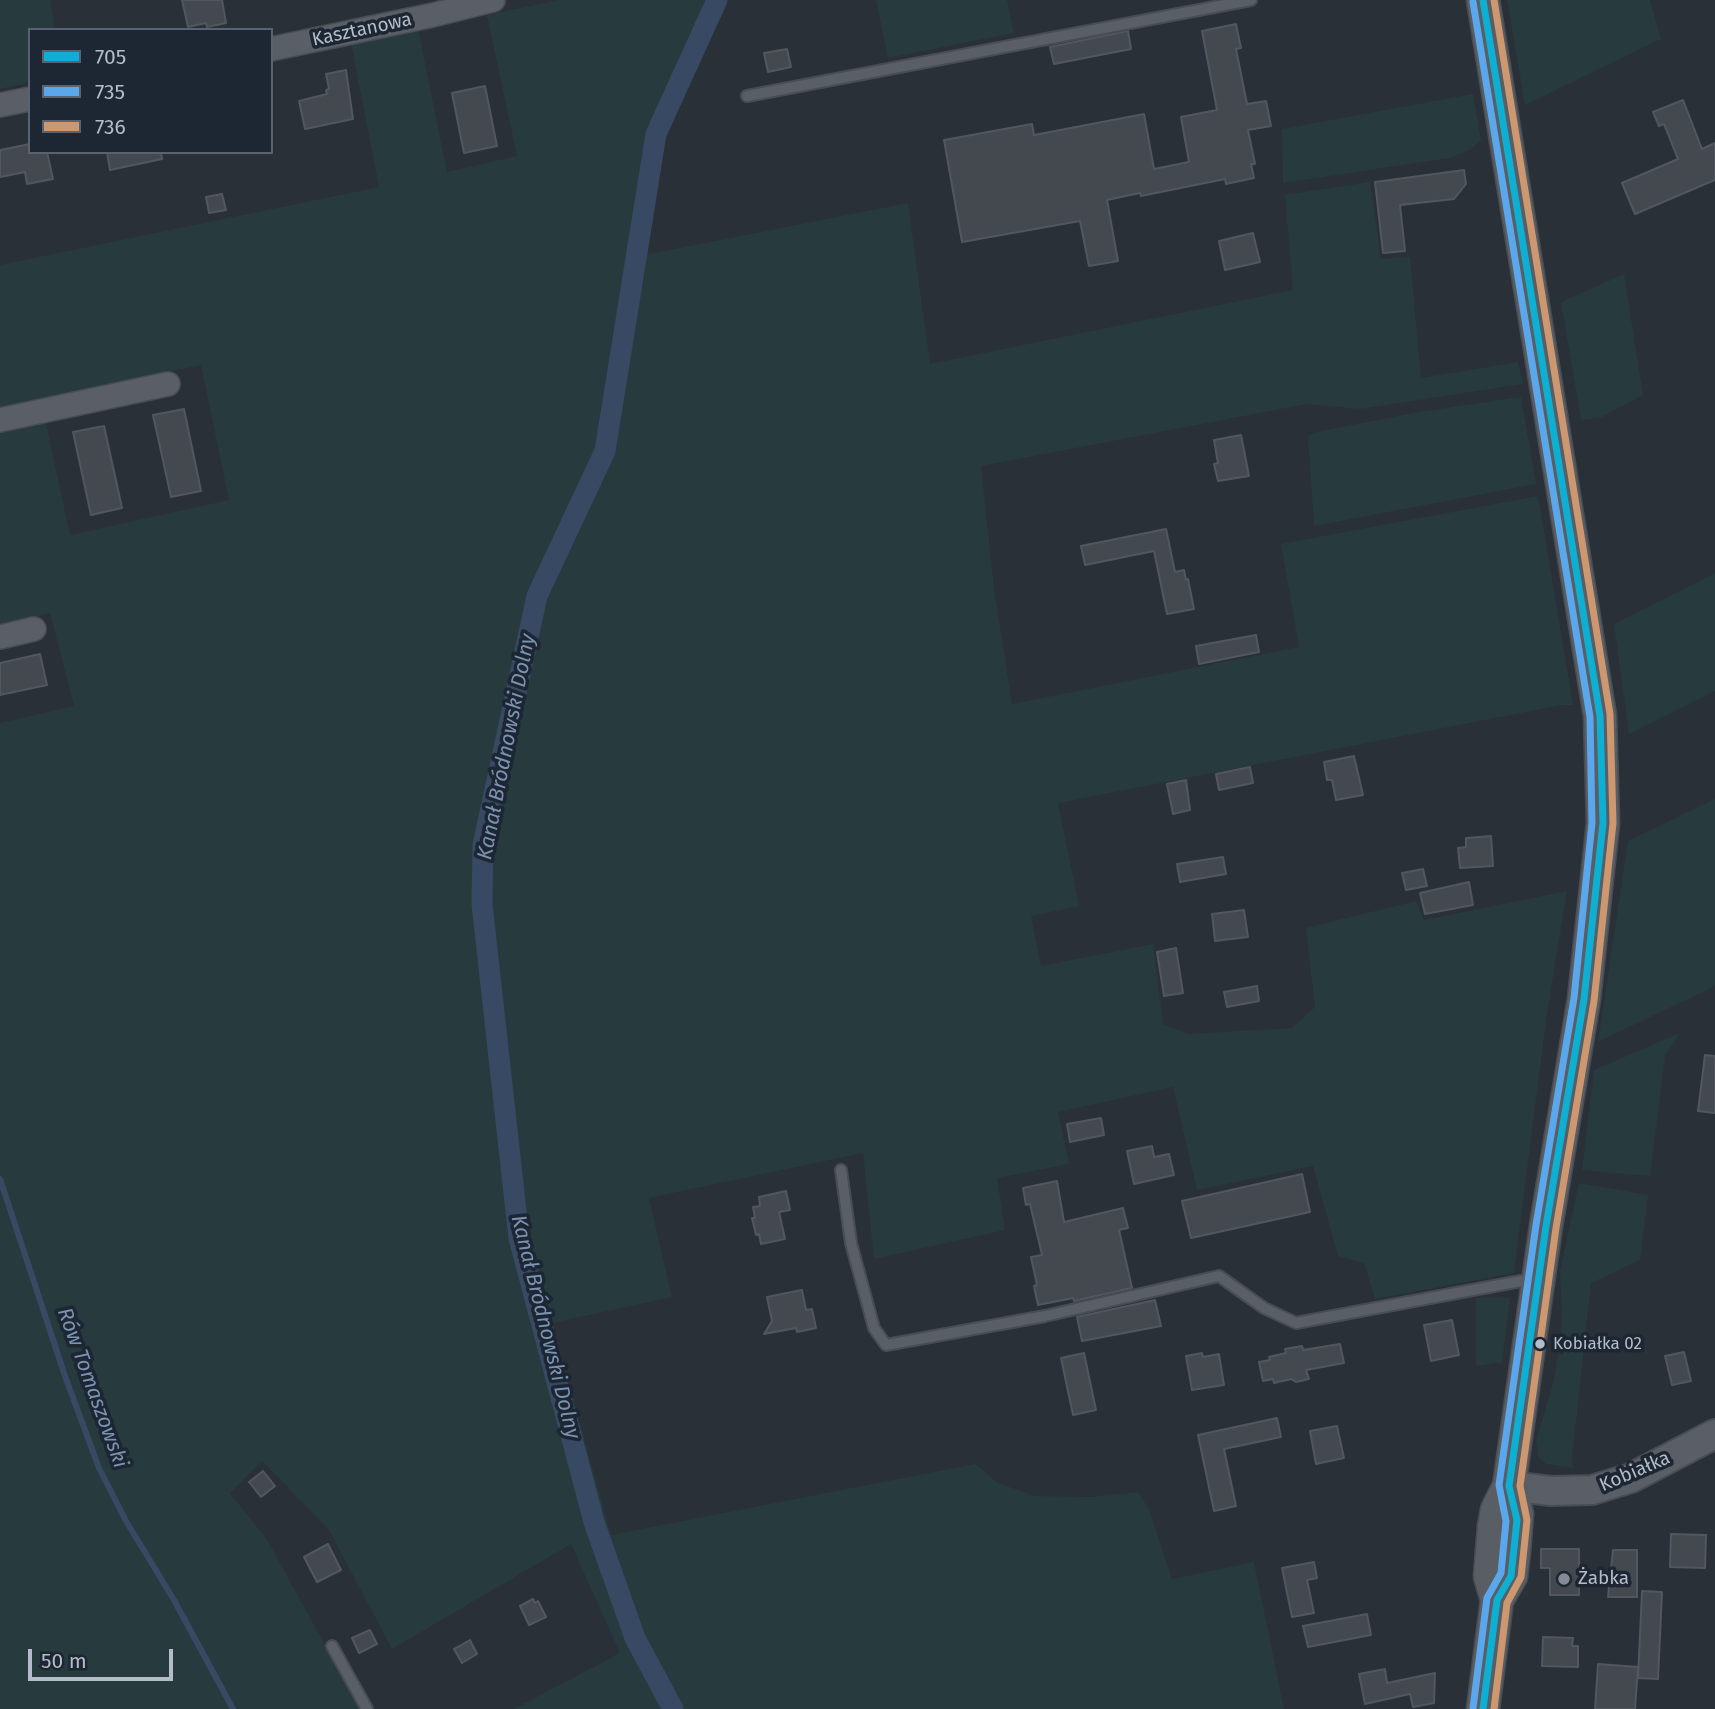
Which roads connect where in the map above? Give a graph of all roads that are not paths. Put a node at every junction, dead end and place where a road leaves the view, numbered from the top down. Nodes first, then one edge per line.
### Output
1 (493, 0) edge
2 (1251, 0) edge
3 (1483, 0) edge
4 (273, 49) edge
5 (747, 96) dead end
6 (28, 99) edge
7 (0, 105) edge
8 (168, 384) dead end
9 (0, 420) edge
10 (34, 629) dead end
11 (0, 637) edge
12 (841, 1170) dead end
13 (1540, 1277) junction
14 (1715, 1434) edge
15 (1509, 1486) junction
16 (332, 1646) dead end
17 (367, 1709) edge
18 (1483, 1709) edge

1 - 4 street, Kasztanowa
2 - 5 lane
3 - 13 main road
6 - 7 street
8 - 9 street
10 - 11 street
12 - 13 lane
13 - 15 main road
14 - 15 street, Kobiałka
15 - 18 main road
16 - 17 lane

